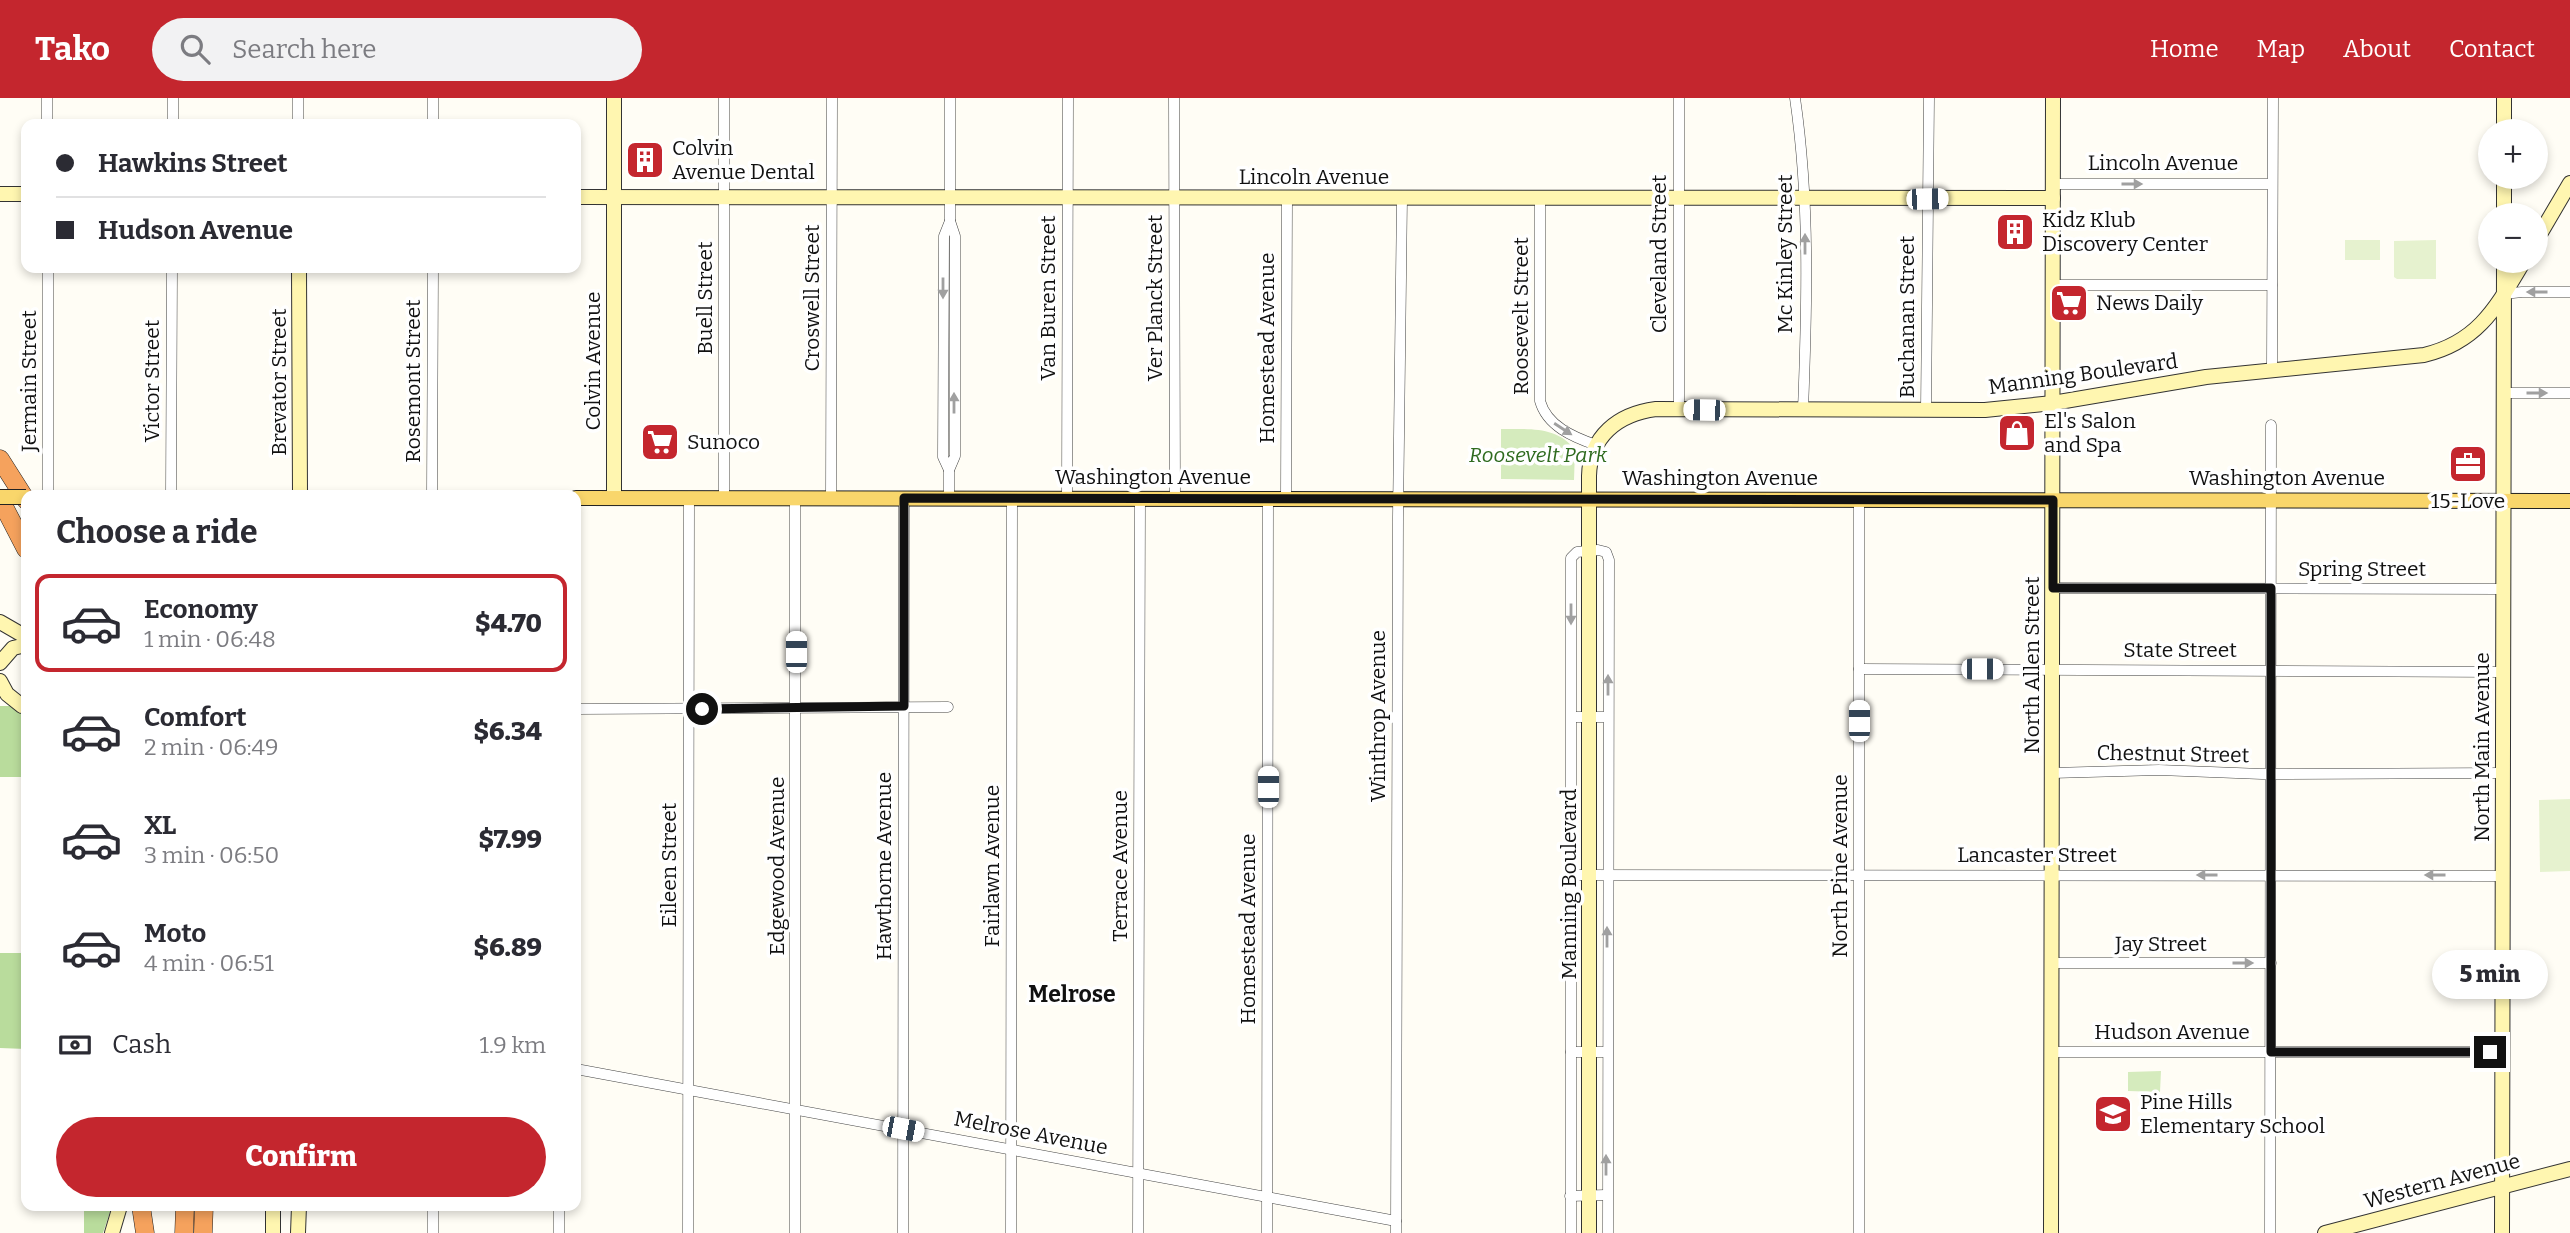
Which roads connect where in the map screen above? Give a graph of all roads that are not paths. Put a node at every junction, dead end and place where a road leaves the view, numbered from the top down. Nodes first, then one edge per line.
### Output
1 (47, 98) edge
2 (173, 98) edge
3 (298, 98) edge
4 (433, 98) edge
5 (614, 98) edge
6 (724, 98) edge
7 (832, 98) edge
8 (950, 98) edge
9 (1068, 98) edge
10 (1174, 98) edge
11 (1679, 98) edge
12 (1795, 98) edge
13 (1929, 98) edge
14 (2053, 98) edge
15 (2273, 98) edge
16 (2504, 98) edge
17 (47, 119) edge
18 (173, 119) edge
19 (298, 119) edge
20 (433, 119) edge
21 (2504, 119) edge
22 (2570, 183) edge
23 (2272, 184) junction
24 (2053, 191) junction
25 (0, 194) edge
26 (21, 194) edge
27 (581, 197) edge
28 (614, 197) junction
29 (724, 197) junction
30 (832, 197) junction
31 (950, 197) junction
32 (1067, 198) junction
33 (1174, 198) junction
34 (1287, 198) junction
35 (1402, 198) junction
36 (1540, 199) junction
37 (1678, 199) junction
38 (1805, 199) junction
39 (1927, 199) junction
40 (2548, 221) edge
41 (48, 273) edge
42 (172, 273) edge
43 (299, 273) edge
44 (433, 273) edge
45 (2504, 273) edge
46 (2517, 273) edge
47 (2053, 285) junction
48 (2272, 285) junction
49 (2570, 292) edge
50 (2504, 294) junction
51 (2272, 370) junction
52 (2504, 393) junction
53 (2570, 393) edge
54 (2053, 403) junction
55 (1679, 409) junction
56 (1803, 410) junction
57 (1926, 411) junction
58 (2271, 425) dead end
59 (1596, 444) junction
60 (0, 459) edge
61 (21, 490) edge
62 (48, 490) edge
63 (171, 490) edge
64 (300, 490) edge
65 (432, 490) edge
66 (0, 497) edge
67 (21, 498) edge
68 (581, 498) edge
69 (614, 498) junction
70 (689, 498) junction
71 (724, 498) junction
72 (795, 498) junction
73 (831, 498) junction
74 (904, 498) junction
75 (949, 498) junction
76 (1012, 498) junction
77 (1067, 498) junction
78 (1140, 498) junction
79 (1175, 498) junction
80 (1268, 498) junction
81 (1286, 498) junction
82 (1398, 499) junction
83 (1589, 499) junction
84 (1859, 499) junction
85 (2271, 499) junction
86 (2504, 499) junction
87 (2053, 500) junction
88 (2570, 501) edge
89 (21, 528) edge
90 (21, 539) edge
91 (1589, 550) junction
92 (2053, 588) junction
93 (2271, 588) junction
94 (2503, 589) junction
95 (0, 622) edge
96 (21, 634) edge
97 (21, 646) edge
98 (0, 663) edge
99 (1859, 669) junction
100 (2053, 669) junction
101 (2271, 670) junction
102 (2502, 672) junction
103 (0, 681) edge
104 (0, 694) edge
105 (21, 706) edge
106 (21, 706) edge
107 (796, 706) junction
108 (904, 706) junction
109 (948, 706) dead end
110 (581, 709) edge
111 (689, 709) junction
112 (1572, 717) junction
113 (1590, 717) junction
114 (1608, 717) junction
115 (2052, 773) junction
116 (2503, 773) junction
117 (2271, 774) junction
118 (1859, 874) junction
119 (2052, 874) junction
120 (1571, 875) junction
121 (1590, 875) junction
122 (1607, 875) junction
123 (2271, 875) junction
124 (2503, 876) junction
125 (2052, 963) junction
126 (2271, 963) junction
127 (1571, 1052) junction
128 (1589, 1052) junction
129 (1606, 1052) junction
130 (2052, 1052) junction
131 (2271, 1052) junction
132 (2502, 1052) junction
133 (581, 1070) edge
134 (688, 1089) junction
135 (796, 1110) junction
136 (903, 1129) junction
137 (1011, 1149) junction
138 (2570, 1169) edge
139 (1139, 1173) junction
140 (2502, 1186) junction
141 (1606, 1195) junction
142 (1570, 1196) junction
143 (1588, 1196) junction
144 (1267, 1197) junction
145 (119, 1211) edge
146 (142, 1211) edge
147 (185, 1211) edge
148 (204, 1211) edge
149 (274, 1211) edge
150 (299, 1211) edge
151 (433, 1211) edge
152 (559, 1211) edge
153 (1396, 1221) junction
154 (112, 1233) edge
155 (145, 1233) edge
156 (184, 1233) edge
157 (203, 1233) edge
158 (274, 1233) edge
159 (298, 1233) edge
160 (433, 1233) edge
161 (559, 1233) edge
162 (688, 1233) edge
163 (794, 1233) edge
164 (903, 1233) edge
165 (1011, 1233) edge
166 (1138, 1233) edge
167 (1267, 1233) edge
168 (1396, 1233) edge
169 (1571, 1233) edge
170 (1589, 1233) edge
171 (1608, 1233) edge
172 (1859, 1233) edge
173 (2051, 1233) edge
174 (2270, 1233) edge
175 (2325, 1233) edge
176 (2502, 1233) edge

1 - 17 street
2 - 18 street
3 - 19 street
4 - 20 street
5 - 28 street, Colvin Avenue
6 - 29 street, Buell Street
7 - 30 street, Croswell Street
8 - 31 street
9 - 32 street, Van Buren Street
10 - 33 street, Ver Planck Street
11 - 37 street, Cleveland Street
12 - 38 street, Mc Kinley Street
13 - 39 street, Buchanan Street
14 - 24 street, North Allen Street
15 - 23 street
16 - 21 street
22 - 40 street
24 -> 23 street, Lincoln Avenue
23 - 48 street
24 - 39 street, Lincoln Avenue
24 - 47 street, North Allen Street
25 - 26 street
27 - 28 street, Lincoln Avenue
28 - 29 street, Lincoln Avenue
28 - 69 street, Colvin Avenue
29 - 30 street, Lincoln Avenue
29 - 71 street, Buell Street
30 - 31 street, Lincoln Avenue
30 - 73 street, Croswell Street
31 - 32 street, Lincoln Avenue
31 - 75 street
32 - 33 street, Lincoln Avenue
32 - 77 street, Van Buren Street
33 - 34 street, Lincoln Avenue
33 - 79 street, Ver Planck Street
34 - 35 street, Lincoln Avenue
34 - 81 street, Homestead Avenue
35 - 36 street, Lincoln Avenue
35 - 82 street, Winthrop Avenue
36 - 37 street, Lincoln Avenue
36 -> 59 street, Roosevelt Street
37 - 38 street, Lincoln Avenue
37 - 55 street, Cleveland Street
38 - 39 street, Lincoln Avenue
56 -> 38 street, Mc Kinley Street
39 - 57 street, Buchanan Street
41 - 62 street, Jermain Street
42 - 63 street, Victor Street
43 - 64 street, Brevator Street
44 - 65 street, Rosemont Street
45 - 50 street, North Main Avenue
46 - 50 street, Manning Boulevard
47 - 48 street
47 - 54 street, North Allen Street
48 - 51 street
49 -> 50 street
50 - 51 street, Manning Boulevard
50 - 52 street, North Main Avenue
51 - 54 street, Manning Boulevard
52 -> 53 street
52 - 86 street, North Main Avenue
54 - 57 street, Manning Boulevard
54 - 87 street, North Allen Street
55 - 56 street, Manning Boulevard
55 - 59 street, Manning Boulevard
56 - 57 street, Manning Boulevard
58 - 85 street
59 - 83 street, Manning Boulevard
60 - 61 highway
66 - 67 main road, bridge
66 - 89 highway
66 - 90 highway
68 - 69 main road, Washington Avenue
69 - 70 main road, Washington Avenue
70 - 71 main road, Washington Avenue
70 - 111 street, Eileen Street
71 - 72 main road, Washington Avenue
72 - 73 main road, Washington Avenue
72 - 107 street, Edgewood Avenue
73 - 74 main road, Washington Avenue
74 - 75 main road, Washington Avenue
74 - 108 street, Hawthorne Avenue
75 - 76 main road, Washington Avenue
76 - 77 main road, Washington Avenue
76 - 137 street, Fairlawn Avenue
77 - 78 main road, Washington Avenue
78 - 79 main road, Washington Avenue
78 - 139 street, Terrace Avenue
79 - 80 main road, Washington Avenue
80 - 81 main road, Washington Avenue
80 - 144 street, Homestead Avenue
81 - 82 main road, Washington Avenue
82 - 83 main road, Washington Avenue
82 - 153 street, Winthrop Avenue
83 - 84 main road, Washington Avenue
83 - 91 street, Manning Boulevard
84 - 87 main road, Washington Avenue
84 - 99 street, North Pine Avenue
85 - 86 main road, Washington Avenue
85 - 87 main road, Washington Avenue
85 - 93 street
86 - 88 main road, Washington Avenue
86 - 94 street, North Main Avenue
87 - 92 street, North Allen Street
91 -> 112 street, Manning Boulevard
91 - 113 street, Manning Boulevard
114 -> 91 street, Manning Boulevard
92 - 93 street, Spring Street
92 - 100 street, North Allen Street
93 - 94 street, Spring Street
93 - 101 street
94 - 102 street, North Main Avenue
95 - 96 street
97 - 98 street
99 - 100 street, State Street
99 - 118 street, North Pine Avenue
100 - 101 street, State Street
100 - 115 street, North Allen Street
101 - 102 street, State Street
101 - 117 street
102 - 116 street, North Main Avenue
103 - 105 street
104 - 106 street
107 - 108 street
107 - 111 street
107 - 135 street, Edgewood Avenue
108 - 109 street
108 - 136 street, Hawthorne Avenue
110 - 111 street
111 - 134 street, Eileen Street
112 - 113 street
112 - 120 street, Manning Boulevard
113 - 114 street
113 - 121 street, Manning Boulevard
114 - 122 street, Manning Boulevard
115 - 117 street, Chestnut Street
115 - 119 street, North Allen Street
116 - 117 street, Chestnut Street
116 - 124 street, North Main Avenue
117 - 123 street
118 - 119 street, Lancaster Street
118 - 122 street, Lancaster Street
118 - 172 street, North Pine Avenue
123 -> 119 street, Lancaster Street
119 - 125 street, North Allen Street
120 - 121 street, Lancaster Street
120 - 127 street, Manning Boulevard
121 - 122 street, Lancaster Street
121 - 128 street, Manning Boulevard
129 -> 122 street, Manning Boulevard
124 -> 123 street, Lancaster Street
123 - 126 street
124 - 132 street, North Main Avenue
125 -> 126 street, Jay Street
125 - 130 street, North Allen Street
126 - 131 street
127 - 128 street
127 - 142 street, Manning Boulevard
128 - 129 street
128 - 143 street, Manning Boulevard
141 -> 129 street, Manning Boulevard
130 - 131 street, Hudson Avenue
130 - 173 street, North Allen Street
131 - 132 street, Hudson Avenue
131 - 174 street
132 - 140 street, North Main Avenue
133 - 134 street, Melrose Avenue
134 - 135 street, Melrose Avenue
134 - 162 street, Eileen Street
135 - 136 street, Melrose Avenue
135 - 163 street, Edgewood Avenue
136 - 137 street, Melrose Avenue
136 - 164 street, Hawthorne Avenue
137 - 139 street, Melrose Avenue
137 - 165 street, Fairlawn Avenue
138 - 140 street, Western Avenue
139 - 144 street, Melrose Avenue
139 - 166 street, Terrace Avenue
140 - 175 street, Western Avenue
140 - 176 street, North Main Avenue
141 - 143 street
141 - 171 street, Manning Boulevard
142 - 143 street
142 - 169 street, Manning Boulevard
143 - 170 street, Manning Boulevard
144 - 153 street, Melrose Avenue
144 - 167 street, Homestead Avenue
145 - 154 street
146 - 155 highway
147 - 156 highway
148 - 157 highway
149 - 158 street
150 - 159 street
151 - 160 street
152 - 161 street
153 - 168 street, Winthrop Avenue

